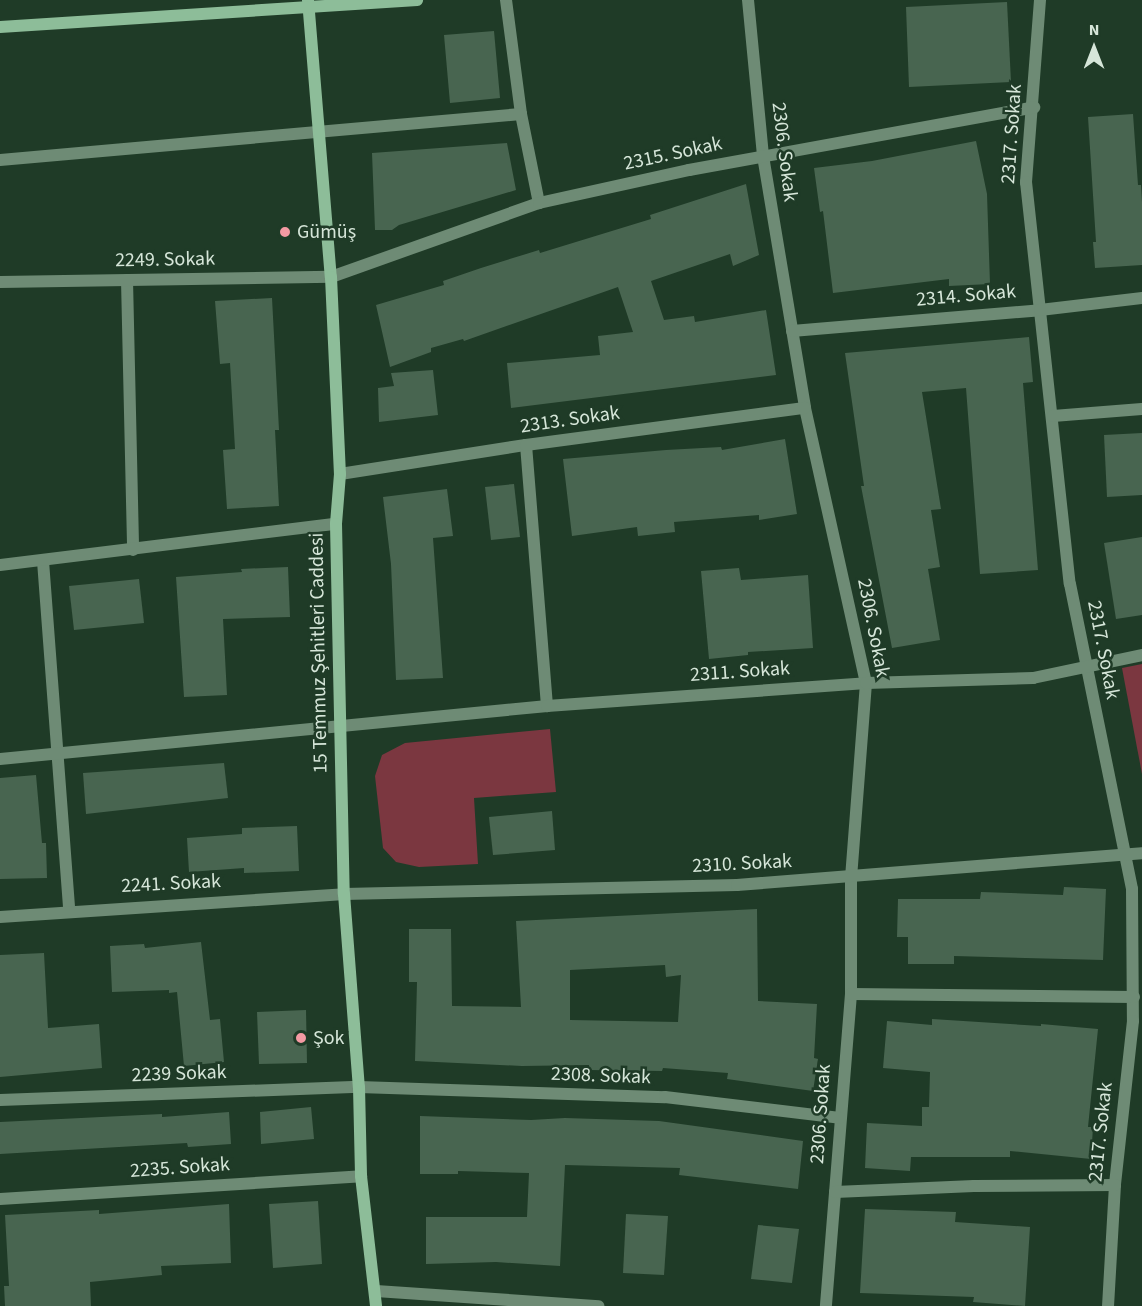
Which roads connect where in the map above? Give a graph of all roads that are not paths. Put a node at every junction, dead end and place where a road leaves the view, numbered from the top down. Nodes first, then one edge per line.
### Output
1 (417, 0) edge
2 (506, 0) edge
3 (748, 0) edge
4 (1040, 0) edge
5 (308, 3) edge
6 (0, 27) edge
7 (1034, 107) junction
8 (521, 114) junction
9 (319, 130) junction
10 (763, 156) junction
11 (0, 160) edge
12 (539, 203) junction
13 (331, 278) junction
14 (127, 280) junction
15 (0, 282) edge
16 (1142, 298) edge
17 (1040, 310) junction
18 (792, 331) junction
19 (805, 408) junction
20 (1142, 409) edge
21 (1053, 416) junction
22 (526, 445) junction
23 (340, 474) junction
24 (336, 524) junction
25 (133, 550) junction
26 (43, 561) junction
27 (0, 565) edge
28 (1142, 655) edge
29 (1087, 666) junction
30 (866, 683) junction
31 (547, 706) junction
32 (339, 726) junction
33 (56, 752) junction
34 (0, 759) edge
35 (1142, 853) edge
36 (1125, 856) junction
37 (851, 877) junction
38 (344, 894) junction
39 (69, 910) junction
40 (0, 917) edge
41 (851, 994) junction
42 (1134, 997) junction
43 (1138, 1021) edge
44 (359, 1087) junction
45 (0, 1101) edge
46 (840, 1118) junction
47 (362, 1176) junction
48 (1115, 1185) junction
49 (835, 1192) junction
50 (0, 1199) edge
51 (376, 1292) junction
52 (376, 1306) edge
53 (598, 1306) edge
54 (826, 1306) edge
55 (1108, 1306) edge

1 - 5 main road
2 - 8 street
3 - 10 street, 2306. Sokak
4 - 7 street, 2317. Sokak
5 - 6 main road
5 - 9 main road, 15 Temmuz Şehitleri Caddesi
7 - 10 street, 2315. Sokak
7 - 17 street, 2317. Sokak
8 - 9 street
8 - 12 street
9 - 11 street
9 - 13 main road, 15 Temmuz Şehitleri Caddesi
10 - 12 street, 2315. Sokak
10 - 18 street, 2306. Sokak
12 - 13 street, 2315. Sokak
13 - 14 street, 2249. Sokak
13 - 23 main road, 15 Temmuz Şehitleri Caddesi
14 - 15 street, 2249. Sokak
14 - 25 street
16 - 17 street, 2314. Sokak
17 - 18 street, 2314. Sokak
17 - 21 street, 2317. Sokak
18 - 19 street, 2306. Sokak
19 - 22 street, 2313. Sokak
19 - 30 street, 2306. Sokak
20 - 21 street
21 - 29 street, 2317. Sokak
22 - 23 street, 2313. Sokak
22 - 31 street
23 - 24 main road, 15 Temmuz Şehitleri Caddesi
24 - 25 street
24 - 32 main road, 15 Temmuz Şehitleri Caddesi
25 - 26 street
26 - 27 street
26 - 33 street
28 - 29 street, 2311. Sokak
29 - 30 street, 2311. Sokak
29 - 36 street, 2317. Sokak
30 - 31 street, 2311. Sokak
30 - 37 street, 2306. Sokak
31 - 32 street, 2311. Sokak
32 - 33 street, 2311. Sokak
32 - 38 main road, 15 Temmuz Şehitleri Caddesi
33 - 34 street, 2311. Sokak
33 - 39 street
35 - 36 street, 2310. Sokak
36 - 37 street, 2310. Sokak
36 - 42 street, 2317. Sokak
37 - 38 street, 2310. Sokak
37 - 41 street, 2306. Sokak
38 - 39 street, 2241. Sokak
38 - 44 main road, 15 Temmuz Şehitleri Caddesi
39 - 40 street, 2241. Sokak
41 - 42 street
41 - 46 street, 2306. Sokak
42 - 43 street, 2317. Sokak
43 - 48 street, 2317. Sokak
44 - 45 street, 2239 Sokak
44 - 46 street, 2308. Sokak
44 - 47 main road, 15 Temmuz Şehitleri Caddesi
46 - 49 street, 2306. Sokak
47 - 50 street, 2235. Sokak
47 - 51 main road, 15 Temmuz Şehitleri Caddesi
48 - 49 street
48 - 55 street, 2317. Sokak
49 - 54 street, 2306. Sokak
51 - 52 main road, 15 Temmuz Şehitleri Caddesi
51 - 53 street

